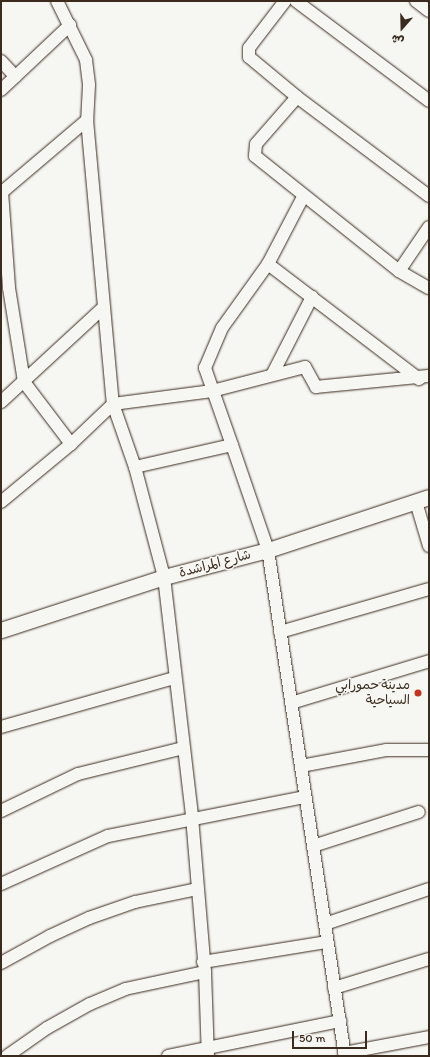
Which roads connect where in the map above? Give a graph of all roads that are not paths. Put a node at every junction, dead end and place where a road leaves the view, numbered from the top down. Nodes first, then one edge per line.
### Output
1 (58, 1) edge
2 (285, 1) edge
3 (296, 1) edge
4 (416, 1) edge
5 (429, 10) edge
6 (70, 25) junction
7 (1, 61) edge
8 (15, 76) junction
9 (1, 90) edge
10 (297, 97) junction
11 (429, 101) edge
12 (87, 120) junction
13 (2, 193) edge
14 (429, 196) edge
15 (303, 197) junction
16 (429, 227) edge
17 (268, 264) junction
18 (399, 271) junction
19 (429, 288) edge
20 (5, 292) edge
21 (312, 297) junction
22 (103, 308) junction
23 (272, 375) junction
24 (424, 378) edge
25 (24, 382) junction
26 (212, 391) junction
27 (1, 402) edge
28 (113, 404) junction
29 (71, 444) junction
30 (232, 445) junction
31 (135, 467) junction
32 (422, 499) edge
33 (1, 502) edge
34 (429, 546) edge
35 (268, 550) junction
36 (164, 577) junction
37 (429, 589) edge
38 (1, 630) edge
39 (280, 632) junction
40 (429, 661) edge
41 (174, 678) junction
42 (291, 703) junction
43 (1, 727) edge
44 (183, 748) junction
45 (429, 750) edge
46 (300, 766) junction
47 (305, 797) junction
48 (1, 811) edge
49 (419, 812) dead end
50 (192, 817) junction
51 (313, 846) junction
52 (1, 884) edge
53 (197, 889) junction
54 (429, 889) edge
55 (325, 924) junction
56 (327, 942) junction
57 (429, 959) edge
58 (1, 963) edge
59 (204, 967) junction
60 (334, 988) junction
61 (340, 1021) junction
62 (429, 1037) edge
63 (207, 1052) edge
64 (344, 1055) edge
65 (7, 1056) edge
66 (168, 1056) edge

1 - 6 street
2 - 10 street
3 - 11 street
4 - 5 street
6 - 8 street
6 - 12 street
7 - 8 street
8 - 9 street
10 - 14 street
10 - 15 street
12 - 13 street
12 - 22 street
13 - 20 street
15 - 17 street
15 - 18 street
16 - 18 street
17 - 21 street
17 - 26 street
18 - 19 street
20 - 25 street
21 - 23 street
21 - 24 street
22 - 25 street
22 - 28 street
23 - 24 street
23 - 26 street
25 - 27 street
25 - 29 street
26 - 28 street
26 - 30 street
28 - 29 street
28 - 31 street
29 - 33 street
30 - 31 street
30 - 35 street
31 - 36 street
32 - 34 street
32 - 35 street, شارع المراشدة
35 - 36 street, شارع المراشدة
35 - 39 street
36 - 38 street, شارع المراشدة
36 - 41 street
37 - 39 street
39 - 42 street
40 - 42 street
41 - 43 street
41 - 44 street
42 - 46 street
44 - 48 street
44 - 50 street
45 - 46 street
46 - 47 street
47 - 50 street
47 - 51 street
49 - 51 street
50 - 52 street
50 - 53 street
51 - 55 street
53 - 58 street
53 - 59 street
54 - 55 street
55 - 56 street
56 - 59 street
56 - 60 street
57 - 60 street
59 - 63 street
59 - 65 street
60 - 61 street
61 - 63 street
61 - 64 street
62 - 64 street
63 - 66 street

